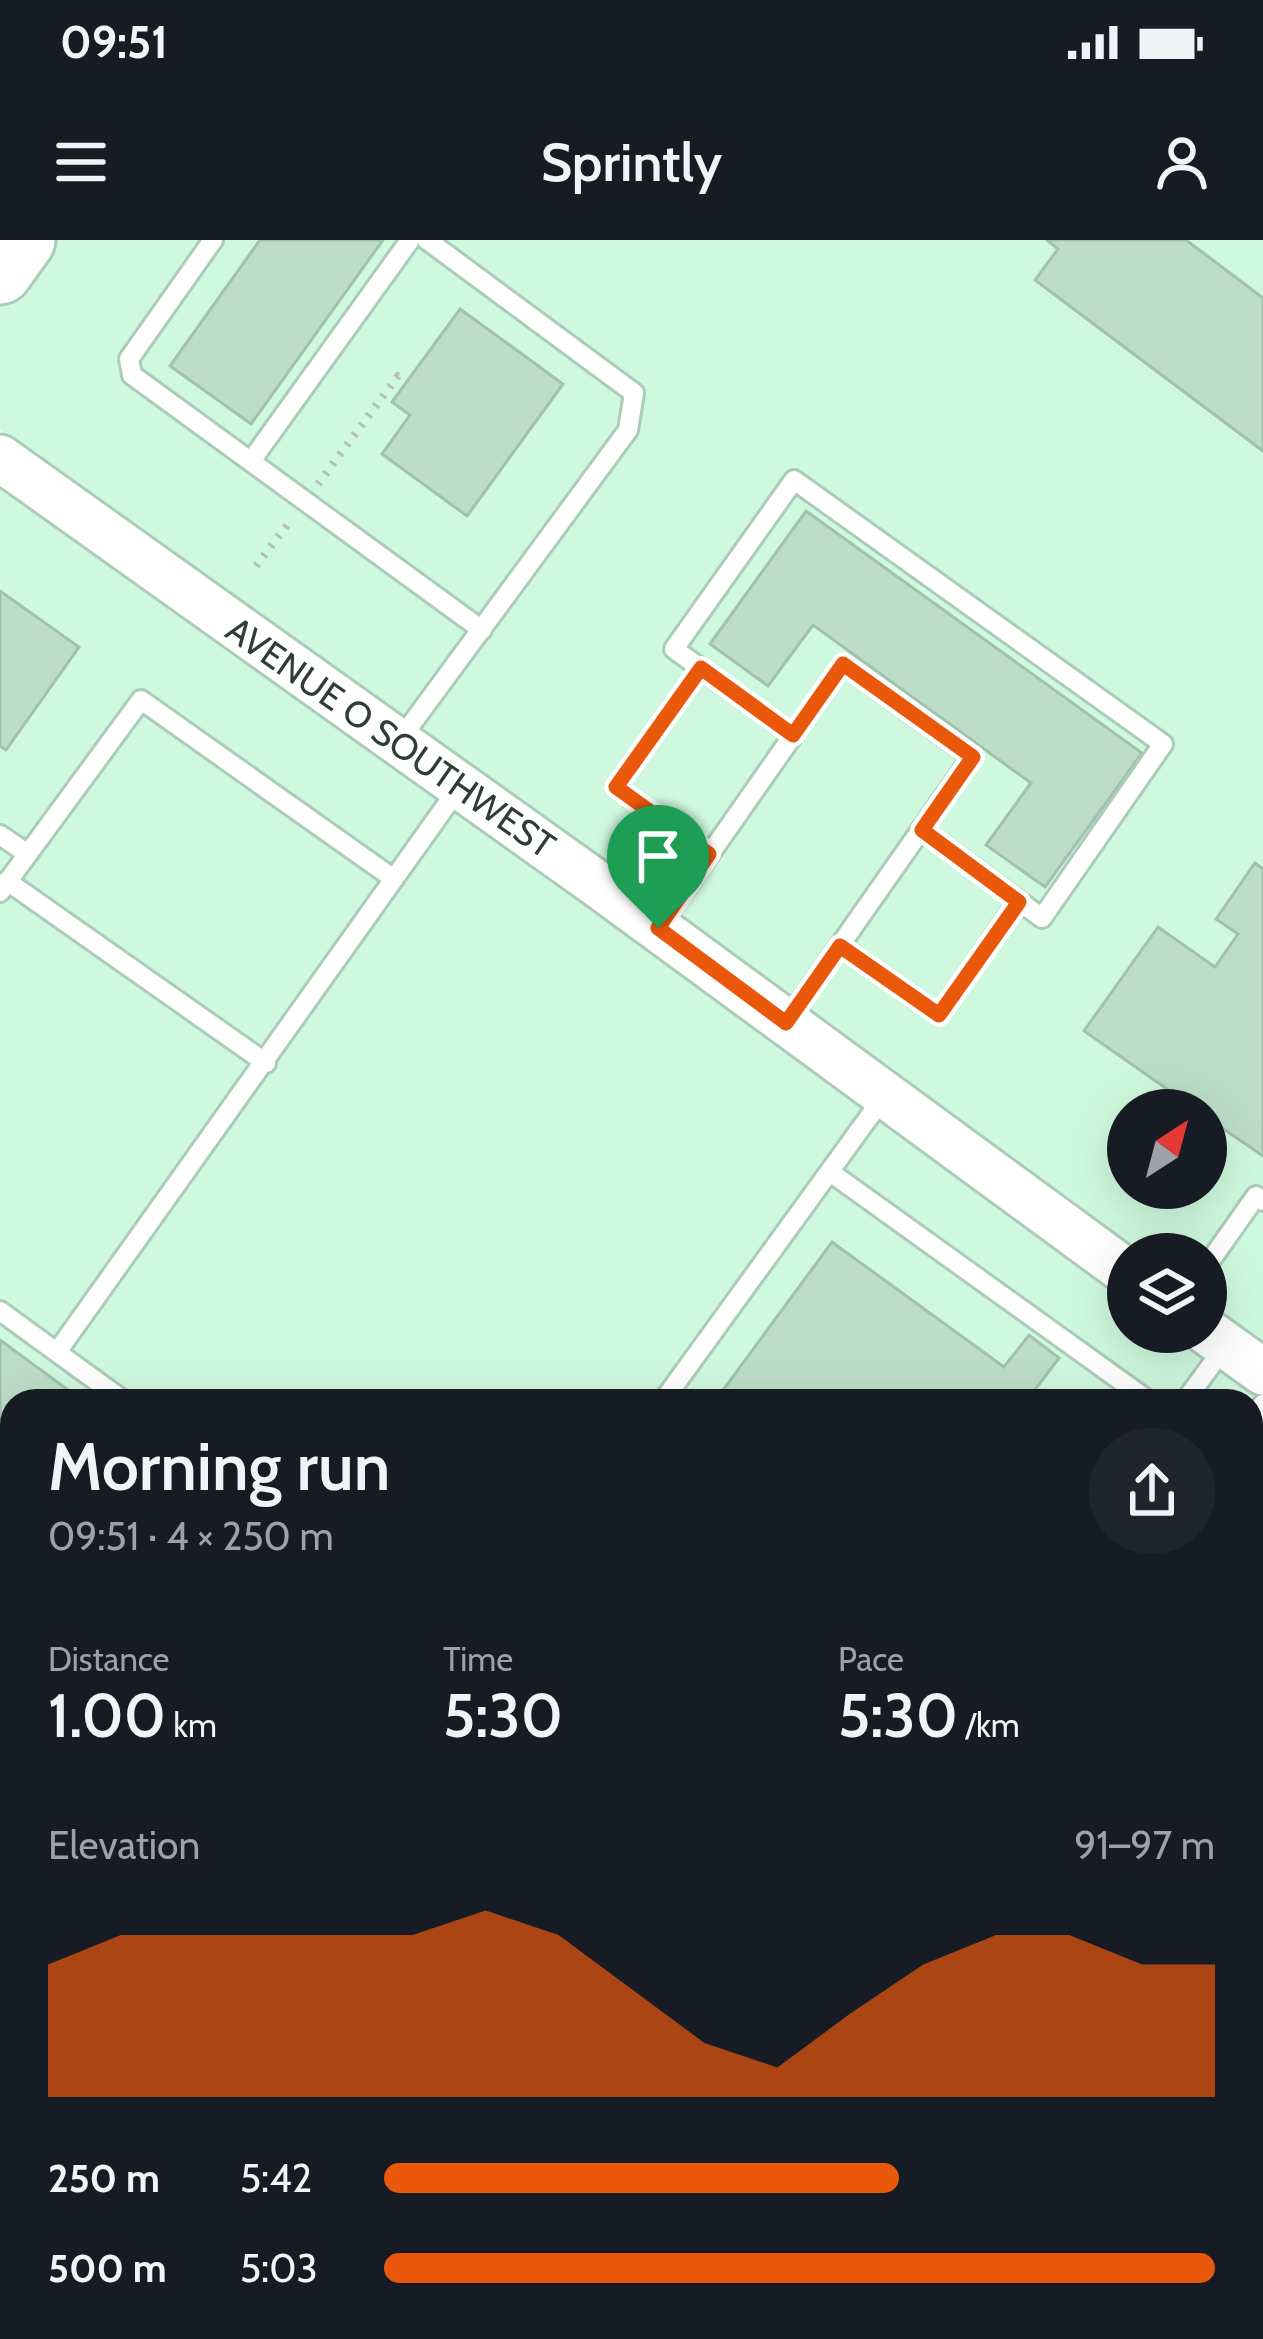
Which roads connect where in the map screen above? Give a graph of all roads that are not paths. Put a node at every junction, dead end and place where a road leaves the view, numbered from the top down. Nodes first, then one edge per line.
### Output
1 (23, 240) edge
2 (213, 240) edge
3 (410, 240) edge
4 (427, 240) edge
5 (0, 272) edge
6 (0, 458) edge
7 (251, 461) junction
8 (482, 630) junction
9 (701, 668) junction
10 (793, 735) junction
11 (399, 741) junction
12 (460, 786) junction
13 (922, 830) junction
14 (0, 835) edge
15 (28, 854) junction
16 (709, 854) junction
17 (394, 879) junction
18 (4, 886) edge
19 (1019, 902) junction
20 (658, 928) junction
21 (840, 946) junction
22 (786, 1023) junction
23 (266, 1063) junction
24 (885, 1095) junction
25 (830, 1172) junction
26 (1263, 1201) edge
27 (1227, 1237) edge
28 (1107, 1258) edge
29 (0, 1311) edge
30 (1227, 1346) edge
31 (56, 1352) junction
32 (1209, 1353) edge
33 (1263, 1372) edge
34 (107, 1389) edge
35 (673, 1389) edge
36 (1132, 1389) edge
37 (1191, 1389) edge

1 - 5 highway
2 - 7 lane
3 - 7 lane
4 - 8 lane
6 - 11 street, AVENUE O SOUTHWEST
7 - 8 lane
8 - 11 lane
9 - 10 lane
9 - 16 lane
9 - 19 lane
10 - 13 lane
10 - 16 lane
11 - 12 street, AVENUE O SOUTHWEST
12 - 17 lane
12 - 20 street, AVENUE O SOUTHWEST
13 - 19 lane
13 - 21 lane
14 - 15 lane
15 - 17 lane
15 - 18 lane
16 - 20 lane
17 - 23 lane
18 - 23 lane
19 - 21 lane
20 - 22 street, AVENUE O SOUTHWEST
21 - 22 lane
22 - 24 street, AVENUE O SOUTHWEST
23 - 31 lane
24 - 25 lane
24 - 28 street, AVENUE O SOUTHWEST
25 - 35 lane
25 - 36 lane
26 - 27 lane
29 - 31 lane
30 - 33 street
31 - 34 lane
32 - 37 lane

